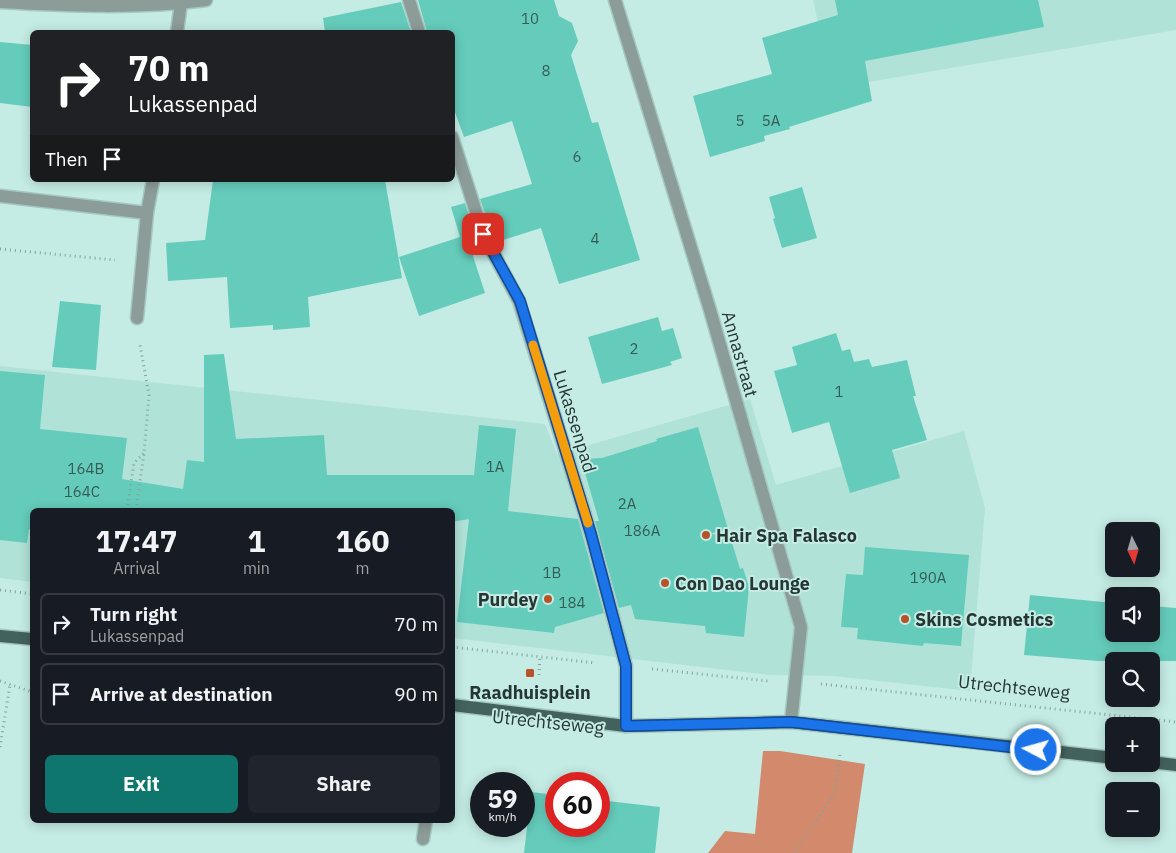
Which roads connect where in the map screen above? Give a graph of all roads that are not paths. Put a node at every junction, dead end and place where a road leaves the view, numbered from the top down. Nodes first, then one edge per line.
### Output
1 (206, 0) edge
2 (409, 0) edge
3 (615, 0) edge
4 (0, 2) edge
5 (181, 3) junction
6 (177, 30) edge
7 (419, 30) edge
8 (455, 145) edge
9 (154, 182) edge
10 (0, 196) edge
11 (147, 212) junction
12 (137, 318) road end
13 (0, 636) edge
14 (30, 639) edge
15 (455, 705) edge
16 (791, 722) junction
17 (626, 726) junction
18 (1105, 757) edge
19 (1160, 763) edge
20 (1176, 765) edge
21 (426, 823) edge
22 (423, 839) dead end

1 - 5 street
2 - 7 street
3 - 16 street, Annastraat
4 - 5 street
5 - 6 street
8 - 17 street, Lukassenpad
9 - 11 street
10 - 11 street
11 - 12 street
13 - 14 main road
15 - 17 main road, Utrechtseweg
16 - 17 main road, Utrechtseweg
16 - 18 main road, Utrechtseweg
19 - 20 main road
21 - 22 street

